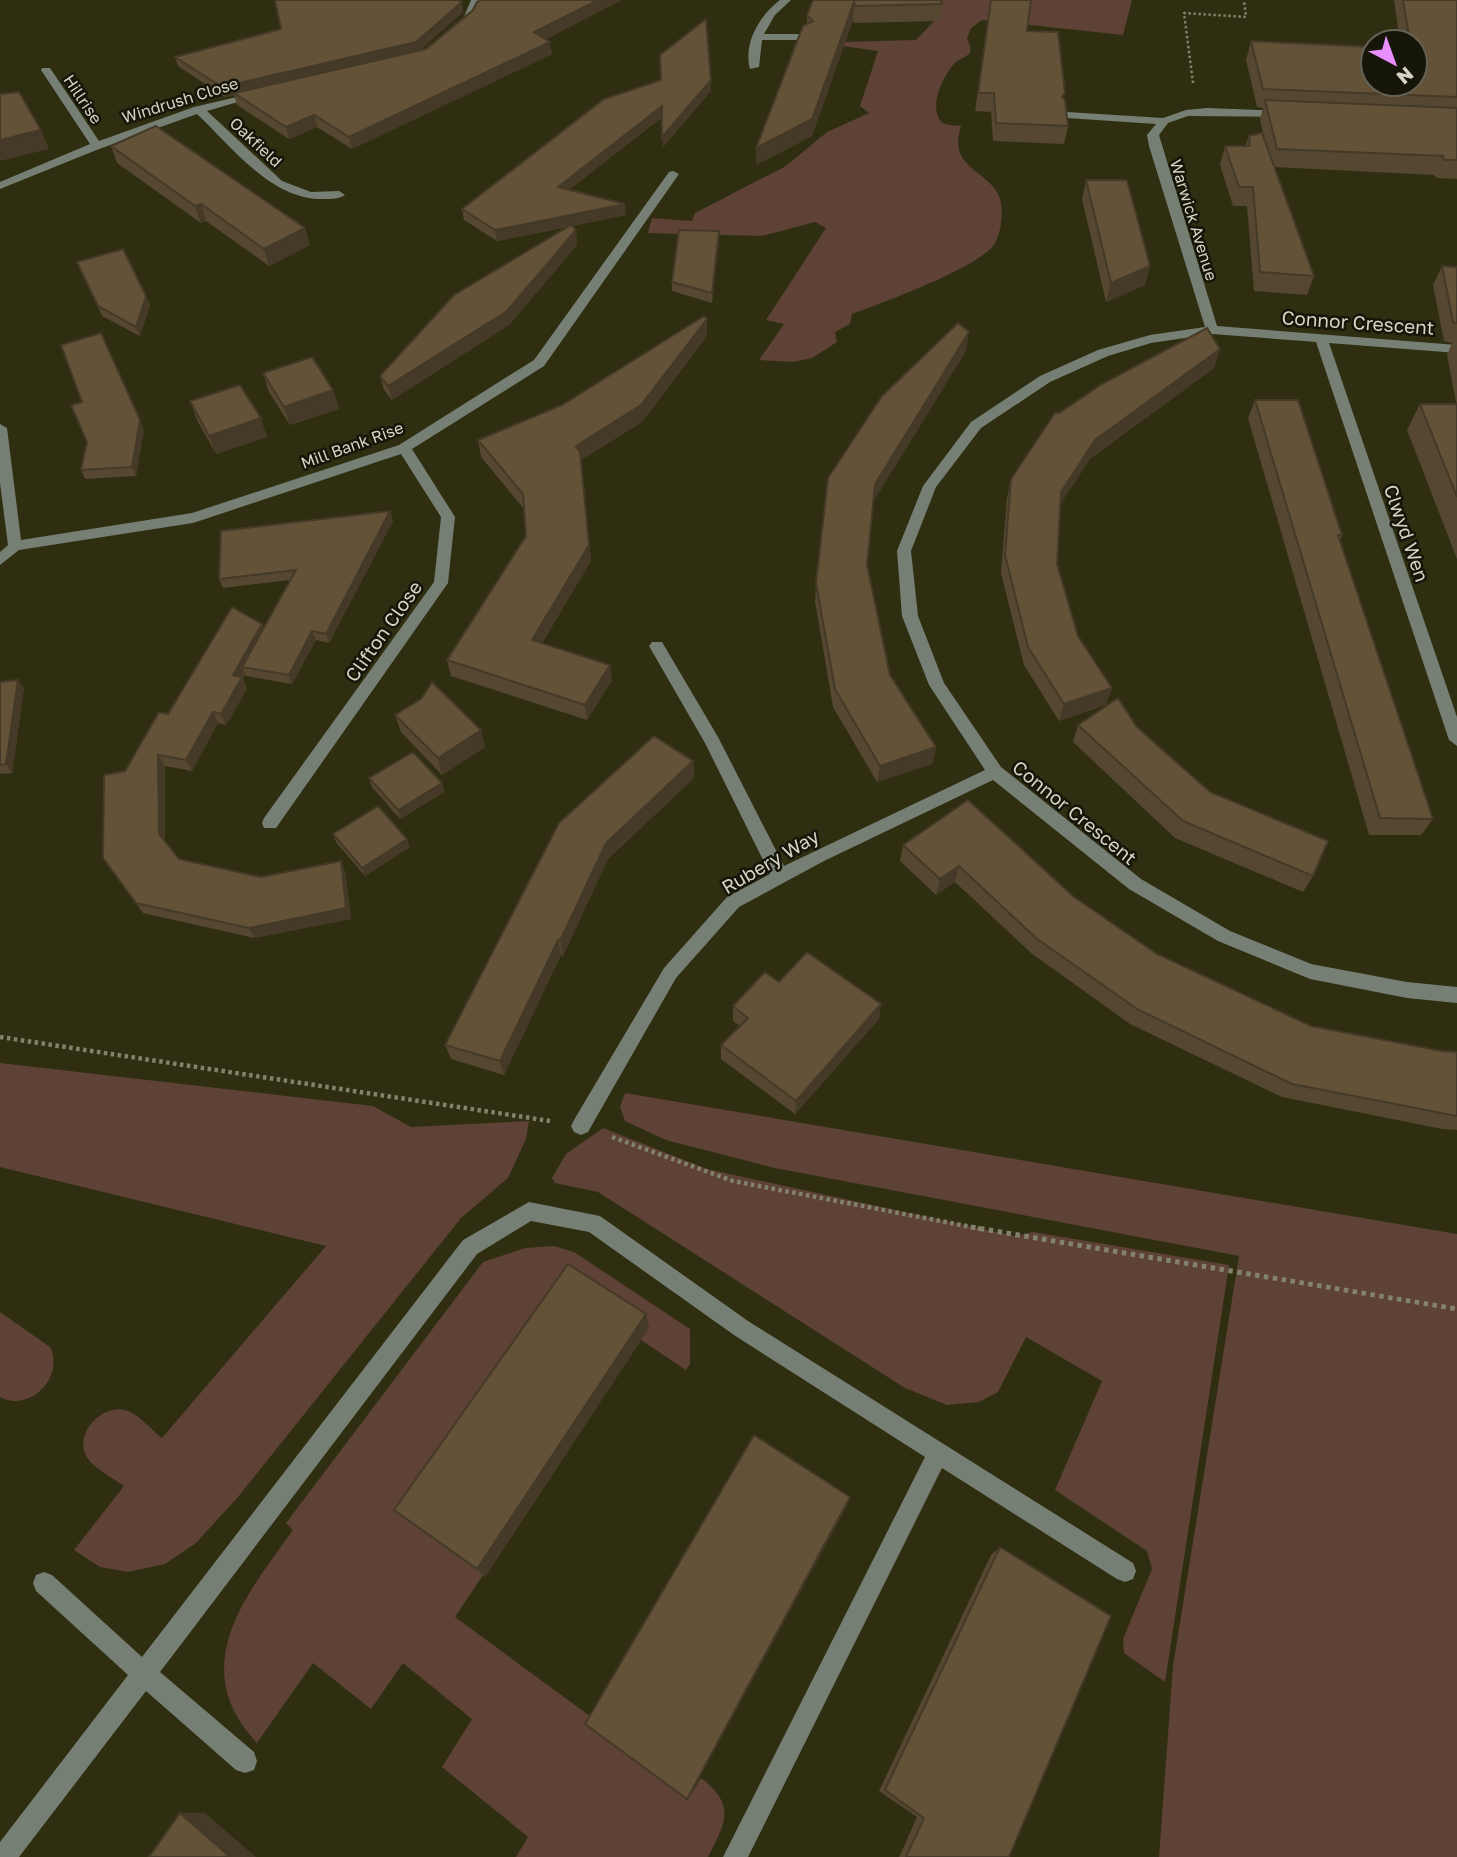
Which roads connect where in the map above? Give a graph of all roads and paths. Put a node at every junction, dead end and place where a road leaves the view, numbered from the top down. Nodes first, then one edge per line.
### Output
1 (475, 0) edge
2 (786, 0) edge
3 (1244, 0) edge
4 (451, 33) edge
5 (756, 37) junction
6 (805, 37) edge
7 (754, 67) dead end
8 (46, 70) dead end
9 (270, 89) edge
10 (198, 109) junction
11 (1197, 112) junction
12 (1068, 115) edge
13 (1304, 115) edge
14 (1164, 121) junction
15 (95, 144) junction
16 (673, 174) dead end
17 (0, 186) edge
18 (339, 195) dead end
19 (1212, 330) junction
20 (1321, 338) junction
21 (1457, 349) edge
22 (0, 428) edge
23 (404, 448) junction
24 (15, 546) junction
25 (0, 560) edge
26 (657, 646) dead end
27 (1457, 740) edge
28 (995, 772) junction
29 (270, 823) dead end
30 (780, 876) junction
31 (1457, 995) edge
32 (0, 1037) edge
33 (581, 1126) junction
34 (1457, 1310) edge
35 (938, 1454) junction
36 (1125, 1571) dead end
37 (44, 1583) dead end
38 (145, 1675) junction
39 (245, 1761) dead end
40 (4, 1857) edge
41 (735, 1857) edge

1 - 4 street
2 - 5 street
3 - 11 path
5 - 6 street
5 - 7 street
8 - 15 street, Hillrise
9 - 10 street, Windrush Close
10 - 15 street, Windrush Close
10 - 18 street, Oakfield
11 - 13 street
11 - 14 street
12 - 14 street
14 - 19 street, Warwick Avenue
15 - 17 street, Windrush Close
16 - 23 street, Mill Bank Rise
19 - 20 street, Connor Crescent
19 - 28 street, Connor Crescent
20 - 21 street, Connor Crescent
20 - 27 street, Clwyd Wen
22 - 24 street
23 - 24 street, Mill Bank Rise
23 - 29 street, Clifton Close
24 - 25 street
26 - 30 street
28 - 30 street, Rubery Way
28 - 31 street, Connor Crescent
30 - 33 street, Rubery Way
32 - 33 path
33 - 34 path
35 - 36 street
35 - 38 street
35 - 41 street
37 - 38 street
38 - 39 street
38 - 40 street

